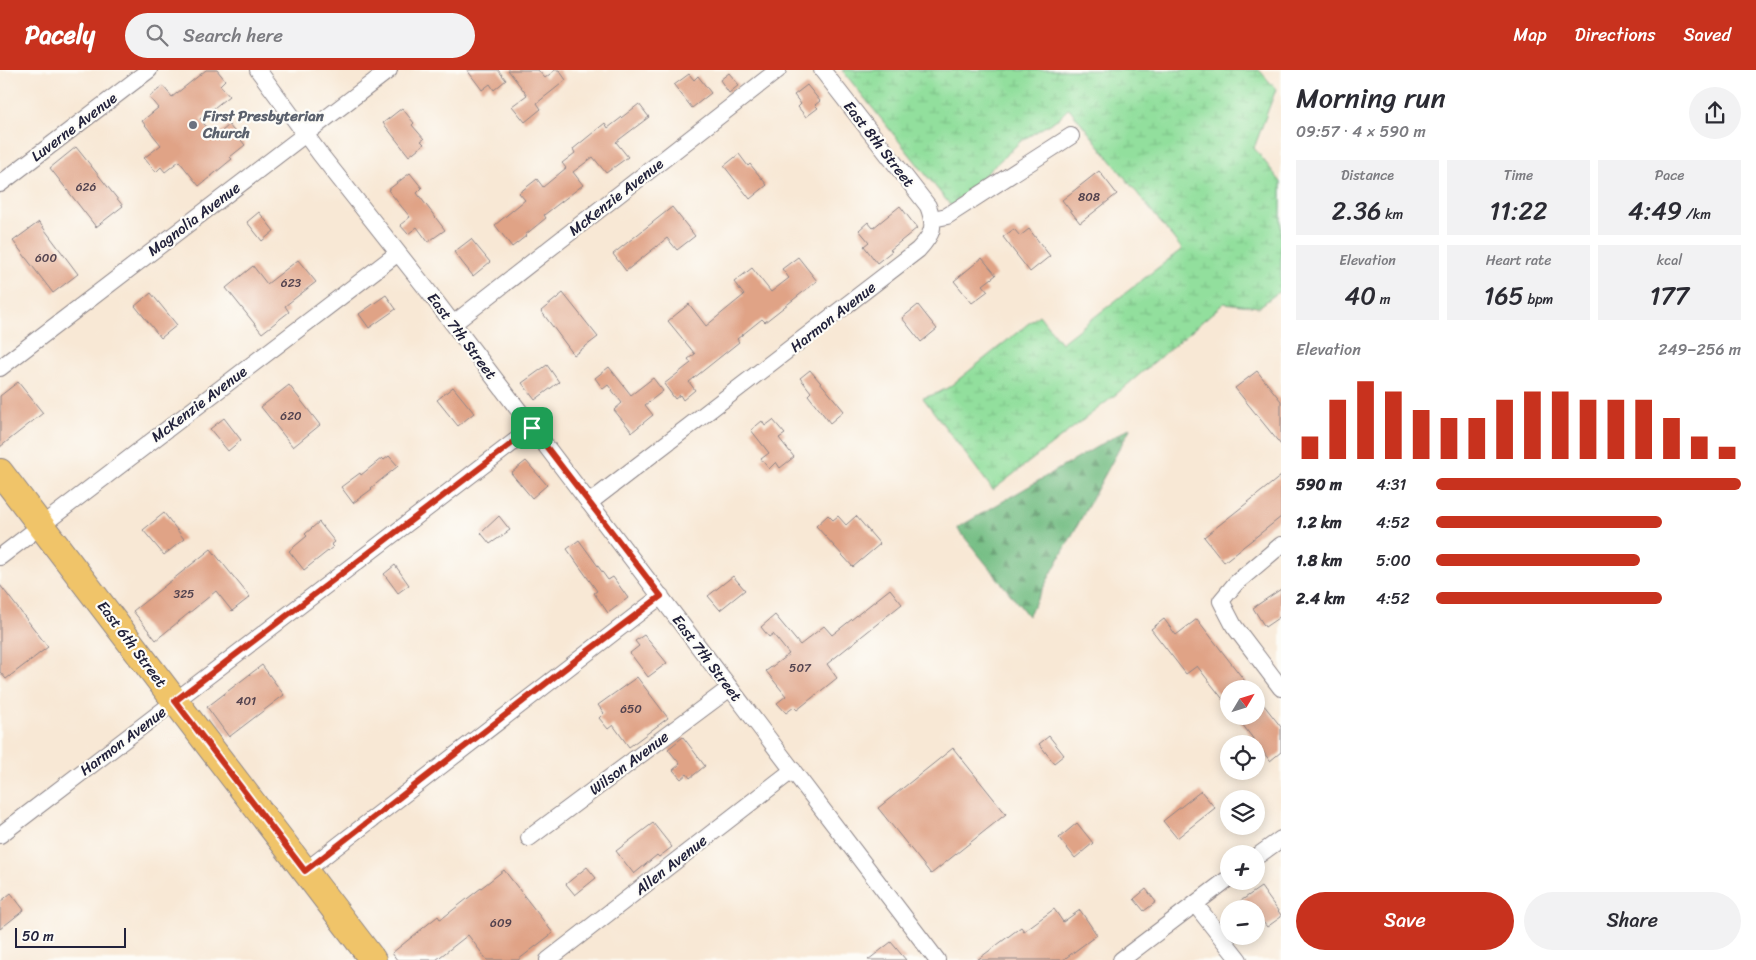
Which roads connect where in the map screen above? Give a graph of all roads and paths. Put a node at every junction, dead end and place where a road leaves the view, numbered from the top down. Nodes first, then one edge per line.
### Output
1 (149, 70) edge
2 (258, 70) edge
3 (389, 70) edge
4 (778, 70) edge
5 (822, 70) edge
6 (305, 134) junction
7 (1071, 136) dead end
8 (0, 184) edge
9 (933, 219) junction
10 (398, 253) junction
11 (453, 324) junction
12 (0, 368) edge
13 (532, 428) junction
14 (0, 472) edge
15 (589, 503) junction
16 (41, 525) junction
17 (1281, 545) edge
18 (0, 557) edge
19 (661, 596) junction
20 (730, 688) junction
21 (1281, 688) edge
22 (175, 701) junction
23 (792, 770) junction
24 (0, 835) edge
25 (529, 838) dead end
26 (1281, 839) edge
27 (1265, 851) edge
28 (305, 871) junction
29 (1220, 885) edge
30 (1195, 904) junction
31 (373, 960) edge
32 (548, 960) edge
33 (937, 960) edge
34 (1121, 960) edge
35 (1239, 960) edge

1 - 8 street, Luverne Avenue
2 - 6 street, East 7th Street
3 - 6 street, Magnolia Avenue
4 - 11 street, McKenzie Avenue
5 - 9 street, East 8th Street
6 - 10 street, East 7th Street
6 - 12 street, Magnolia Avenue
7 - 9 street
9 - 15 street, Harmon Avenue
10 - 11 street, East 7th Street
10 - 16 street, McKenzie Avenue
11 - 13 street, East 7th Street
13 - 15 street, East 7th Street
13 - 22 street, Harmon Avenue
14 - 16 main road, East 6th Street
15 - 19 street, East 7th Street
16 - 18 street, McKenzie Avenue
16 - 22 main road, East 6th Street
17 - 21 street
19 - 20 street, East 7th Street
19 - 28 street
20 - 23 street, East 7th Street
20 - 25 street, Wilson Avenue
22 - 24 street, Harmon Avenue
22 - 28 main road, East 6th Street
23 - 32 street, Allen Avenue
23 - 33 street, East 7th Street
26 - 27 street
28 - 31 main road, East 6th Street
29 - 30 street
30 - 34 street
30 - 35 street

